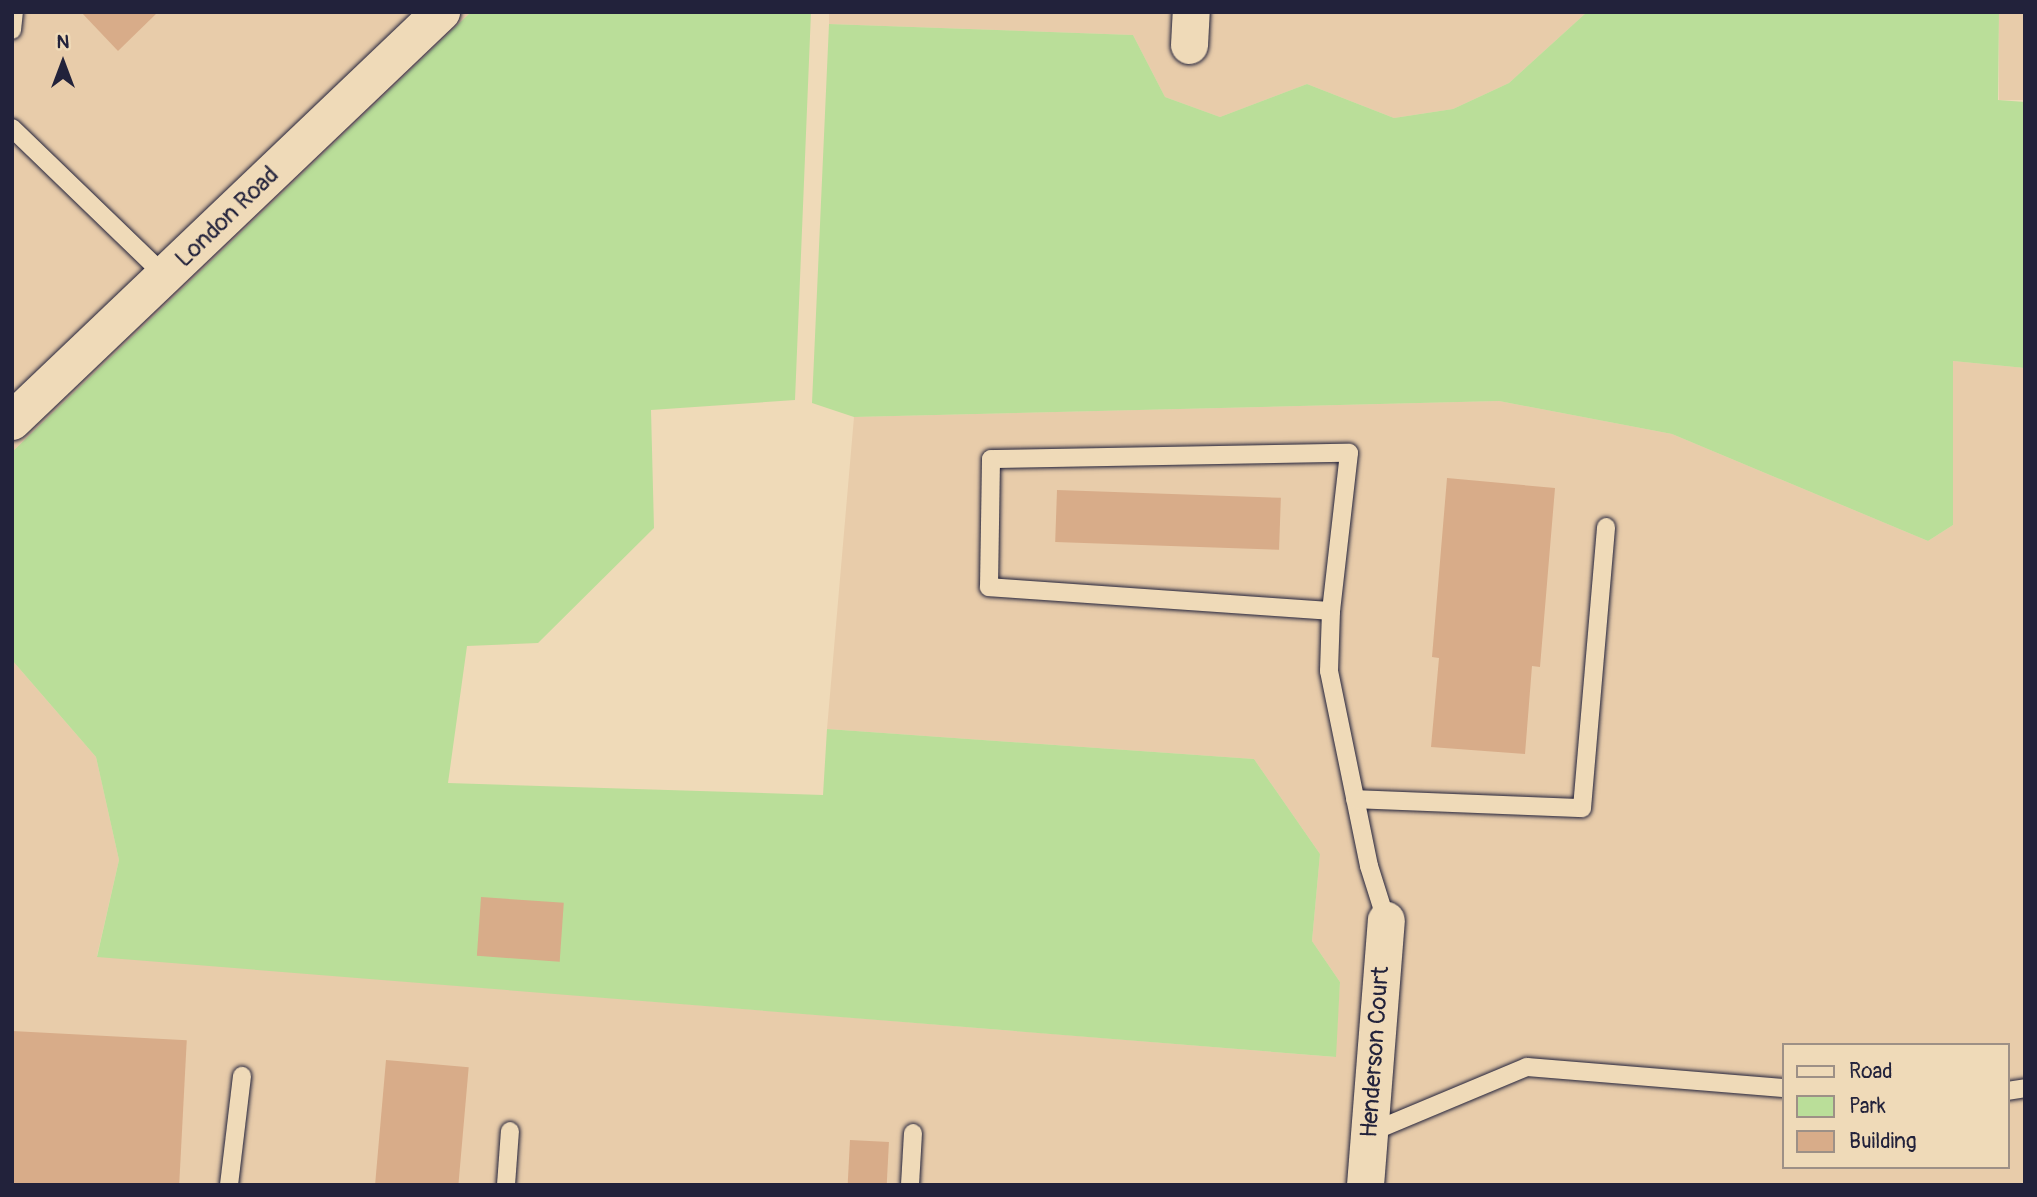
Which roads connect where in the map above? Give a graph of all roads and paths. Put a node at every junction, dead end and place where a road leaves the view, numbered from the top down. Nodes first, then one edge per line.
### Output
1 (14, 12) edge
2 (442, 12) edge
3 (12, 30) edge
4 (12, 128) edge
5 (165, 276) junction
6 (12, 421) edge
7 (1606, 527) dead end
8 (1331, 611) junction
9 (1355, 799) junction
10 (1385, 920) joint
11 (242, 1076) dead end
12 (1782, 1088) edge
13 (510, 1131) dead end
14 (913, 1133) dead end
15 (1369, 1133) junction
16 (229, 1185) edge
17 (506, 1185) edge
18 (910, 1185) edge
19 (1365, 1185) edge

1 - 3 lane
2 - 5 street, London Road
4 - 5 lane
5 - 6 street, London Road
7 - 9 lane
8 - 8 lane
8 - 9 lane
9 - 10 lane
10 - 15 street, Henderson Court
11 - 16 lane
12 - 15 lane
13 - 17 lane
14 - 18 lane
15 - 19 street, Henderson Court

